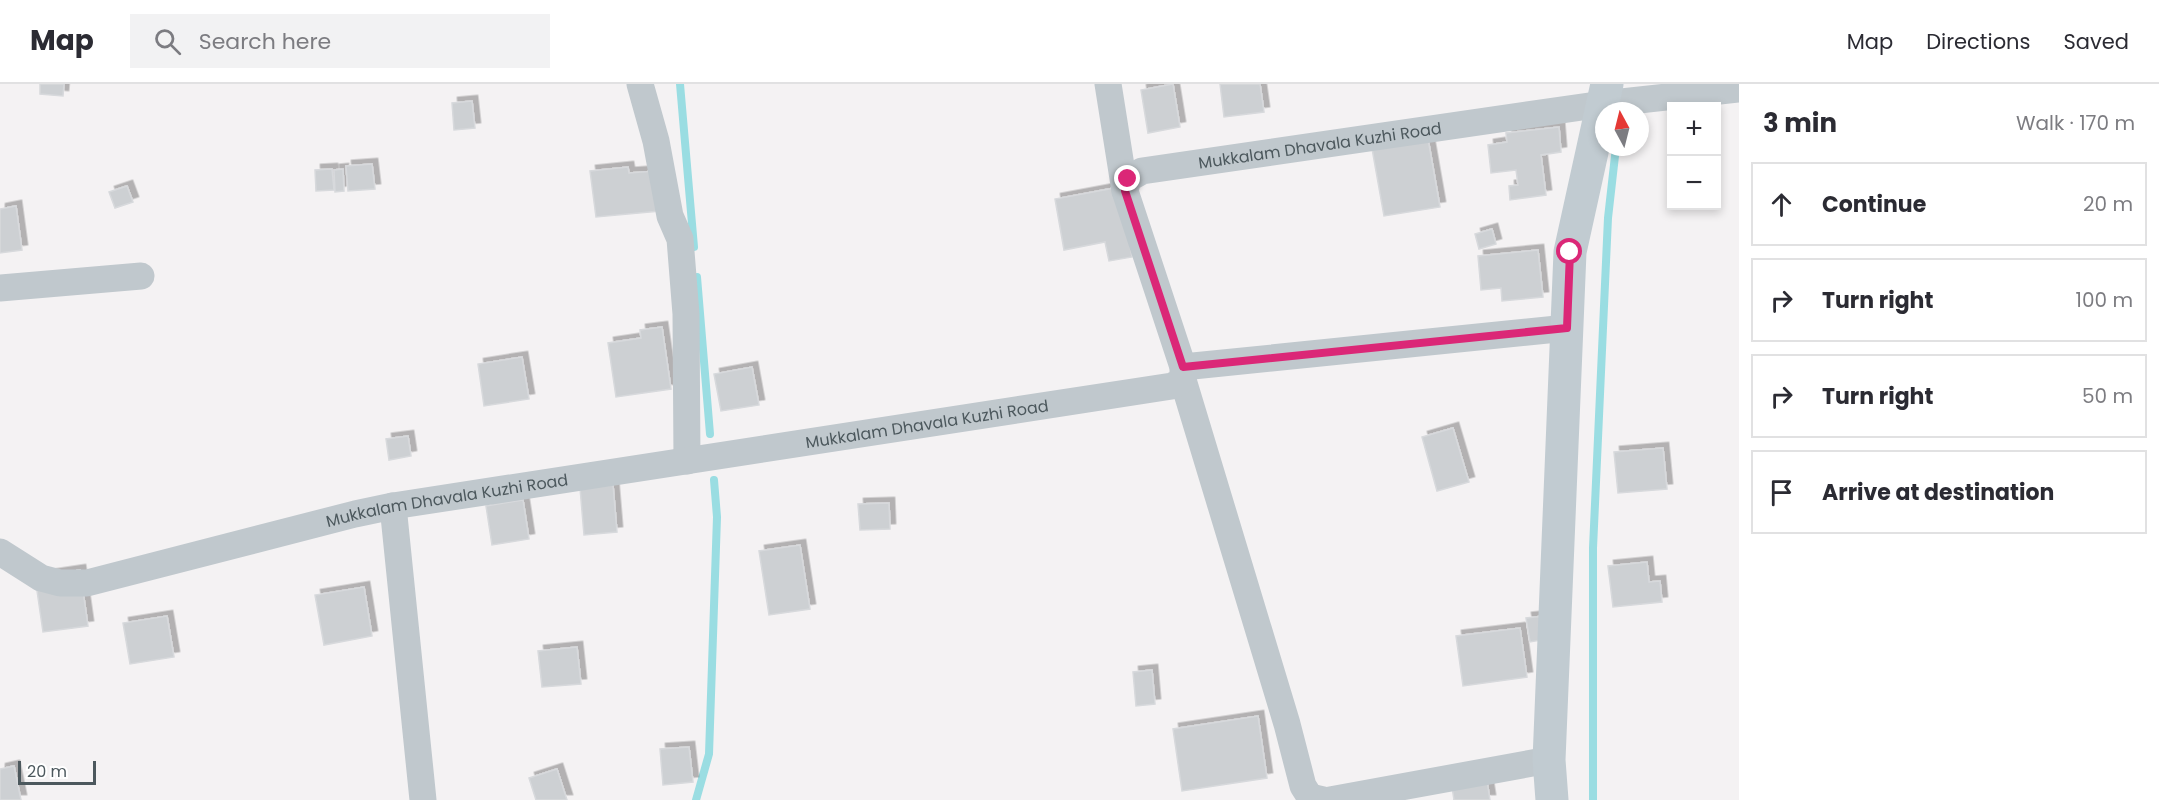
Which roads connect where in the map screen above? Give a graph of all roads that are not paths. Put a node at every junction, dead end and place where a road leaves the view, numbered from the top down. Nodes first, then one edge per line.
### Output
1 (639, 84) edge
2 (1108, 84) edge
3 (1739, 89) edge
4 (1605, 94) edge
5 (1125, 191) junction
6 (141, 276) dead end
7 (0, 288) edge
8 (1567, 328) junction
9 (1183, 374) junction
10 (687, 461) junction
11 (393, 506) junction
12 (0, 552) edge
13 (1548, 760) junction
14 (423, 800) edge
15 (1323, 800) edge
16 (1330, 800) edge
17 (1552, 800) edge

1 - 10 street
2 - 5 street
3 - 4 street, Mukkalam Dhavala Kuzhi Road
4 - 5 street, Mukkalam Dhavala Kuzhi Road
4 - 8 main road
5 - 9 street
6 - 7 street
8 - 9 street, Mukkalam Dhavala Kuzhi Road
8 - 13 main road
9 - 10 street, Mukkalam Dhavala Kuzhi Road
9 - 15 street
10 - 11 street, Mukkalam Dhavala Kuzhi Road
11 - 12 street, Mukkalam Dhavala Kuzhi Road
11 - 14 street
13 - 16 street
13 - 17 main road

